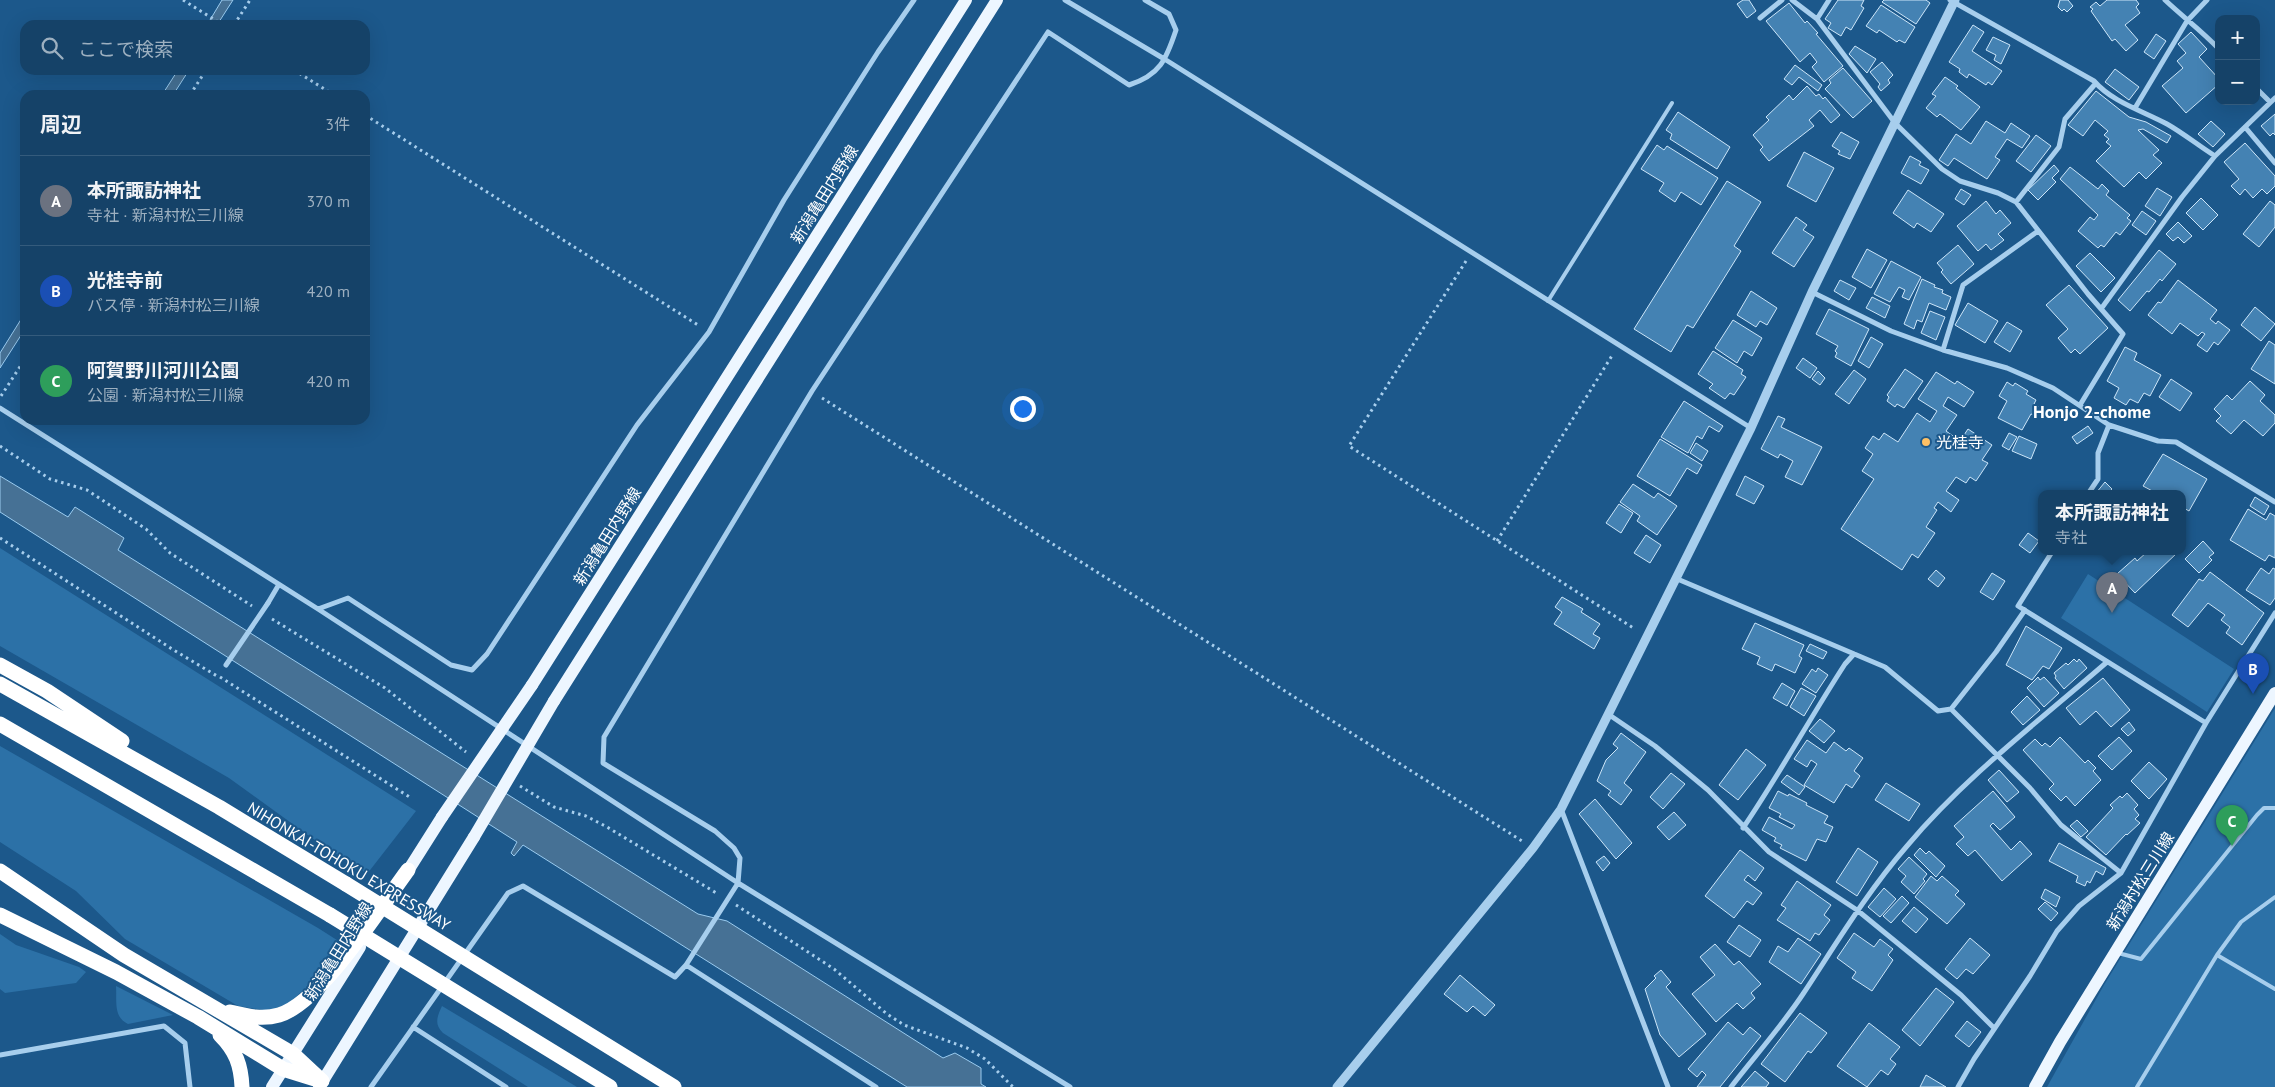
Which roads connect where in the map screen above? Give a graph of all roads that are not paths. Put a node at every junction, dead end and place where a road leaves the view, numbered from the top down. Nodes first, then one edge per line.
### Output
1 (914, 0) edge
2 (966, 0) edge
3 (997, 0) edge
4 (1065, 0) edge
5 (1145, 0) edge
6 (1782, 0) edge
7 (1792, 0) edge
8 (1828, 0) edge
9 (2165, 0) edge
10 (2207, 0) edge
11 (1953, 1) edge
12 (1760, 18) dead end
13 (1817, 19) junction
14 (2187, 21) junction
15 (2215, 45) edge
16 (1166, 60) junction
17 (2096, 83) junction
18 (2260, 91) edge
19 (2273, 100) edge
20 (1672, 103) dead end
21 (2135, 108) junction
22 (1895, 124) junction
23 (2245, 126) junction
24 (2215, 156) junction
25 (2275, 162) edge
26 (2016, 202) junction
27 (2038, 231) junction
28 (1812, 292) junction
29 (1548, 301) junction
30 (2101, 309) junction
31 (1943, 350) junction
32 (2080, 406) junction
33 (0, 408) edge
34 (20, 421) edge
35 (27, 425) edge
36 (2109, 425) junction
37 (1751, 428) junction
38 (2091, 490) edge
39 (2275, 502) edge
40 (2050, 555) edge
41 (1675, 577) junction
42 (278, 586) junction
43 (318, 609) junction
44 (2025, 610) junction
45 (2275, 612) edge
46 (1854, 654) junction
47 (2107, 662) junction
48 (0, 665) edge
49 (226, 665) road end
50 (0, 684) edge
51 (2275, 693) edge
52 (1951, 709) junction
53 (1608, 714) junction
54 (2206, 723) junction
55 (0, 724) edge
56 (1998, 756) junction
57 (219, 807) junction
58 (2275, 808) edge
59 (1561, 809) junction
60 (1743, 828) junction
61 (408, 870) junction
62 (0, 871) edge
63 (2121, 873) junction
64 (738, 883) junction
65 (2275, 897) edge
66 (1858, 910) junction
67 (0, 915) edge
68 (2116, 952) junction
69 (2217, 955) junction
70 (686, 965) junction
71 (2275, 989) edge
72 (202, 1010) junction
73 (414, 1027) junction
74 (1994, 1028) junction
75 (293, 1054) junction
76 (0, 1055) edge
77 (283, 1069) junction
78 (320, 1084) edge
79 (190, 1087) edge
80 (242, 1087) edge
81 (272, 1087) edge
82 (371, 1087) edge
83 (506, 1087) edge
84 (610, 1087) edge
85 (674, 1087) edge
86 (876, 1087) edge
87 (1070, 1087) edge
88 (1337, 1087) edge
89 (1668, 1087) edge
90 (1731, 1087) edge
91 (1958, 1087) edge
92 (2035, 1087) edge
93 (2136, 1087) edge

1 - 43 street
2 - 61 main road, 新潟亀田内野線, bridge
3 - 78 main road, bridge
4 - 16 street
5 - 16 street
6 - 12 street
7 - 13 street
8 - 13 street
9 - 14 street
10 - 14 street
11 - 17 street
11 - 22 street
13 - 22 street
14 - 15 street
14 - 21 street
16 - 29 street
16 - 64 street
17 - 21 street
17 - 26 street
18 - 19 street
19 - 23 street
20 - 29 lane
21 - 24 street
22 - 26 street
22 - 28 street
23 - 24 street
23 - 25 street
24 - 30 street
26 - 27 street
27 - 30 street
27 - 31 street
28 - 31 street
28 - 37 street
29 - 37 street
30 - 32 street
31 - 32 street
32 - 36 street
33 - 34 street
35 - 42 street
36 - 38 street
36 - 39 street
37 - 41 street
40 - 44 street
41 - 46 street
41 - 53 street
42 - 43 street
42 - 49 street, bridge
43 - 64 street
44 - 47 street
44 - 52 street
45 - 54 street
46 - 52 street
46 - 60 street
47 - 54 street
47 - 56 street
48 - 57 highway
50 - 57 highway, NIHONKAI-TOHOKU EXPRESSWAY
51 - 68 main road, 新潟村松三川線
52 - 56 street
53 - 59 street
53 - 60 street
54 - 63 street
55 - 84 highway, bridge
56 - 63 street
56 - 66 street
57 - 85 highway, NIHONKAI-TOHOKU EXPRESSWAY, bridge
58 - 68 lane
59 - 88 street
59 - 89 street
60 - 66 street
61 - 72 highway
61 - 75 main road, 新潟亀田内野線
62 - 72 highway
63 - 74 street
64 - 70 street
64 - 87 street
65 - 69 lane
66 - 74 street
66 - 90 street
67 - 72 highway
68 - 92 main road, 新潟村松三川線
69 - 71 lane
69 - 93 lane
70 - 73 street
70 - 86 street
72 - 75 highway
72 - 77 highway
72 - 80 highway
73 - 82 street
73 - 83 street
74 - 91 street
75 - 77 main road, 新潟亀田内野線
75 - 78 highway
76 - 79 street
77 - 78 highway
77 - 81 main road, 新潟亀田内野線

